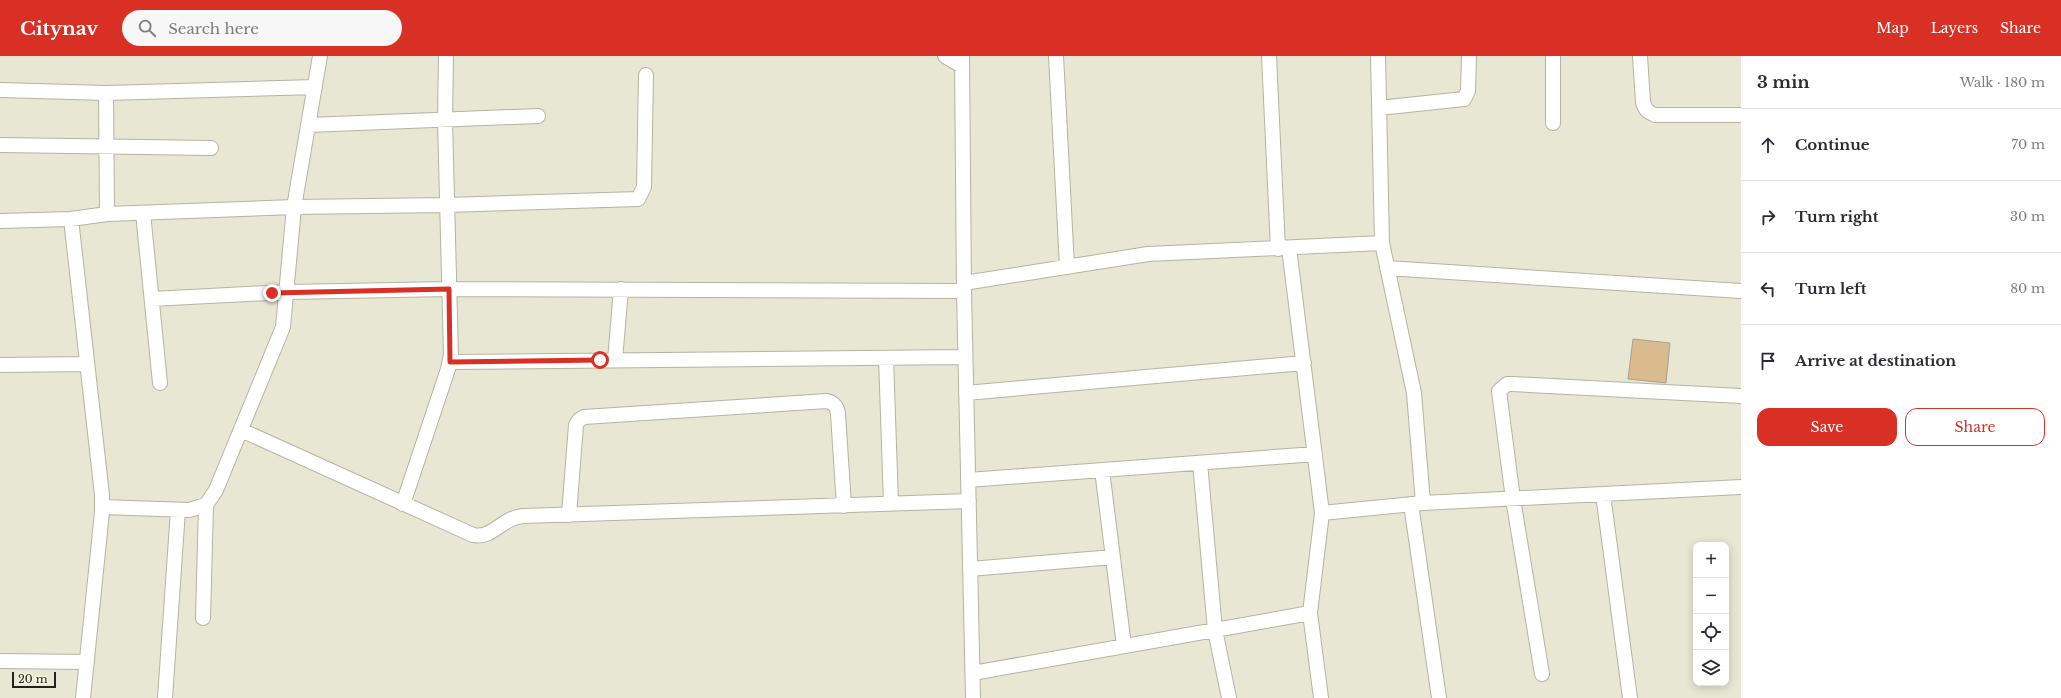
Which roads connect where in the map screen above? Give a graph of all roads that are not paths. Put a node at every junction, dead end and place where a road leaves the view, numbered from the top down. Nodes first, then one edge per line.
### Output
1 (320, 56) edge
2 (446, 56) edge
3 (945, 56) edge
4 (1056, 56) edge
5 (1269, 56) edge
6 (1378, 56) edge
7 (1469, 56) edge
8 (1553, 56) edge
9 (1640, 56) edge
10 (962, 61) edge
11 (646, 75) dead end
12 (315, 87) junction
13 (0, 90) edge
14 (106, 92) junction
15 (1379, 108) junction
16 (1741, 115) edge
17 (538, 116) dead end
18 (445, 120) junction
19 (1553, 123) dead end
20 (308, 125) junction
21 (0, 145) edge
22 (106, 147) junction
23 (211, 148) dead end
24 (447, 205) junction
25 (294, 207) junction
26 (143, 213) junction
27 (107, 214) junction
28 (71, 219) junction
29 (0, 221) edge
30 (1382, 243) junction
31 (1284, 249) junction
32 (1067, 267) junction
33 (1387, 268) junction
34 (964, 287) junction
35 (449, 289) junction
36 (621, 289) junction
37 (1741, 291) edge
38 (287, 292) junction
39 (152, 299) junction
40 (965, 357) junction
41 (886, 358) junction
42 (615, 360) junction
43 (450, 362) junction
44 (1304, 363) junction
45 (87, 364) junction
46 (0, 365) edge
47 (160, 382) dead end
48 (966, 393) junction
49 (1741, 396) edge
50 (241, 430) junction
51 (1315, 454) junction
52 (1200, 463) junction
53 (1102, 470) junction
54 (968, 480) junction
55 (1741, 487) edge
56 (1603, 494) junction
57 (1513, 498) junction
58 (969, 502) junction
59 (403, 504) junction
60 (891, 504) junction
61 (1417, 504) junction
62 (206, 505) junction
63 (844, 506) junction
64 (102, 507) junction
65 (178, 510) junction
66 (1322, 513) junction
67 (569, 515) junction
68 (1113, 557) junction
69 (970, 568) junction
70 (1310, 613) junction
71 (203, 618) dead end
72 (1215, 630) junction
73 (1124, 646) junction
74 (0, 661) edge
75 (87, 662) junction
76 (973, 673) junction
77 (1542, 674) dead end
78 (83, 698) edge
79 (165, 698) edge
80 (973, 698) edge
81 (1228, 698) edge
82 (1321, 698) edge
83 (1439, 698) edge
84 (1630, 698) edge

1 - 12 street
2 - 18 street
3 - 10 street
4 - 32 street
5 - 31 street
6 - 15 street
7 - 15 street
8 - 19 street
9 - 16 street
10 - 34 street
11 - 24 street
12 - 14 street
12 - 20 street
13 - 14 street
14 - 22 street
15 - 30 street
17 - 18 street
18 - 20 street
18 - 24 street
20 - 25 street
21 - 22 street
22 - 23 street
22 - 27 street
24 - 25 street
24 - 35 street
25 - 26 street
25 - 38 street
26 - 27 street
26 - 39 street
27 - 28 street
28 - 29 street
28 - 45 street
30 - 31 street
30 - 33 street
31 - 32 street
31 - 44 street
32 - 34 street
33 - 37 street
33 - 61 street
34 - 36 street
34 - 40 street
35 - 36 street
35 - 38 street
35 - 43 street
36 - 42 street
38 - 39 street
38 - 50 street
39 - 47 street
40 - 41 street
40 - 48 street
41 - 42 street
41 - 60 street
42 - 43 street
43 - 59 street
44 - 48 street
44 - 51 street
45 - 46 street
45 - 64 street
48 - 54 street
49 - 57 street
50 - 59 street
50 - 62 street
51 - 52 street
51 - 66 street
52 - 53 street
52 - 72 street
53 - 54 street
53 - 68 street
54 - 58 street
55 - 56 street
56 - 57 street
56 - 84 street
57 - 61 street
57 - 77 street
58 - 60 street
58 - 69 street
59 - 67 street
60 - 63 street
61 - 66 street
61 - 83 street
62 - 65 street
62 - 71 street
63 - 67 street
63 - 67 street
64 - 65 street
64 - 75 street
65 - 79 street
66 - 70 street
68 - 69 street
68 - 73 street
69 - 76 street
70 - 72 street
70 - 82 street
72 - 73 street
72 - 81 street
73 - 76 street
74 - 75 street
75 - 78 street
76 - 80 street

